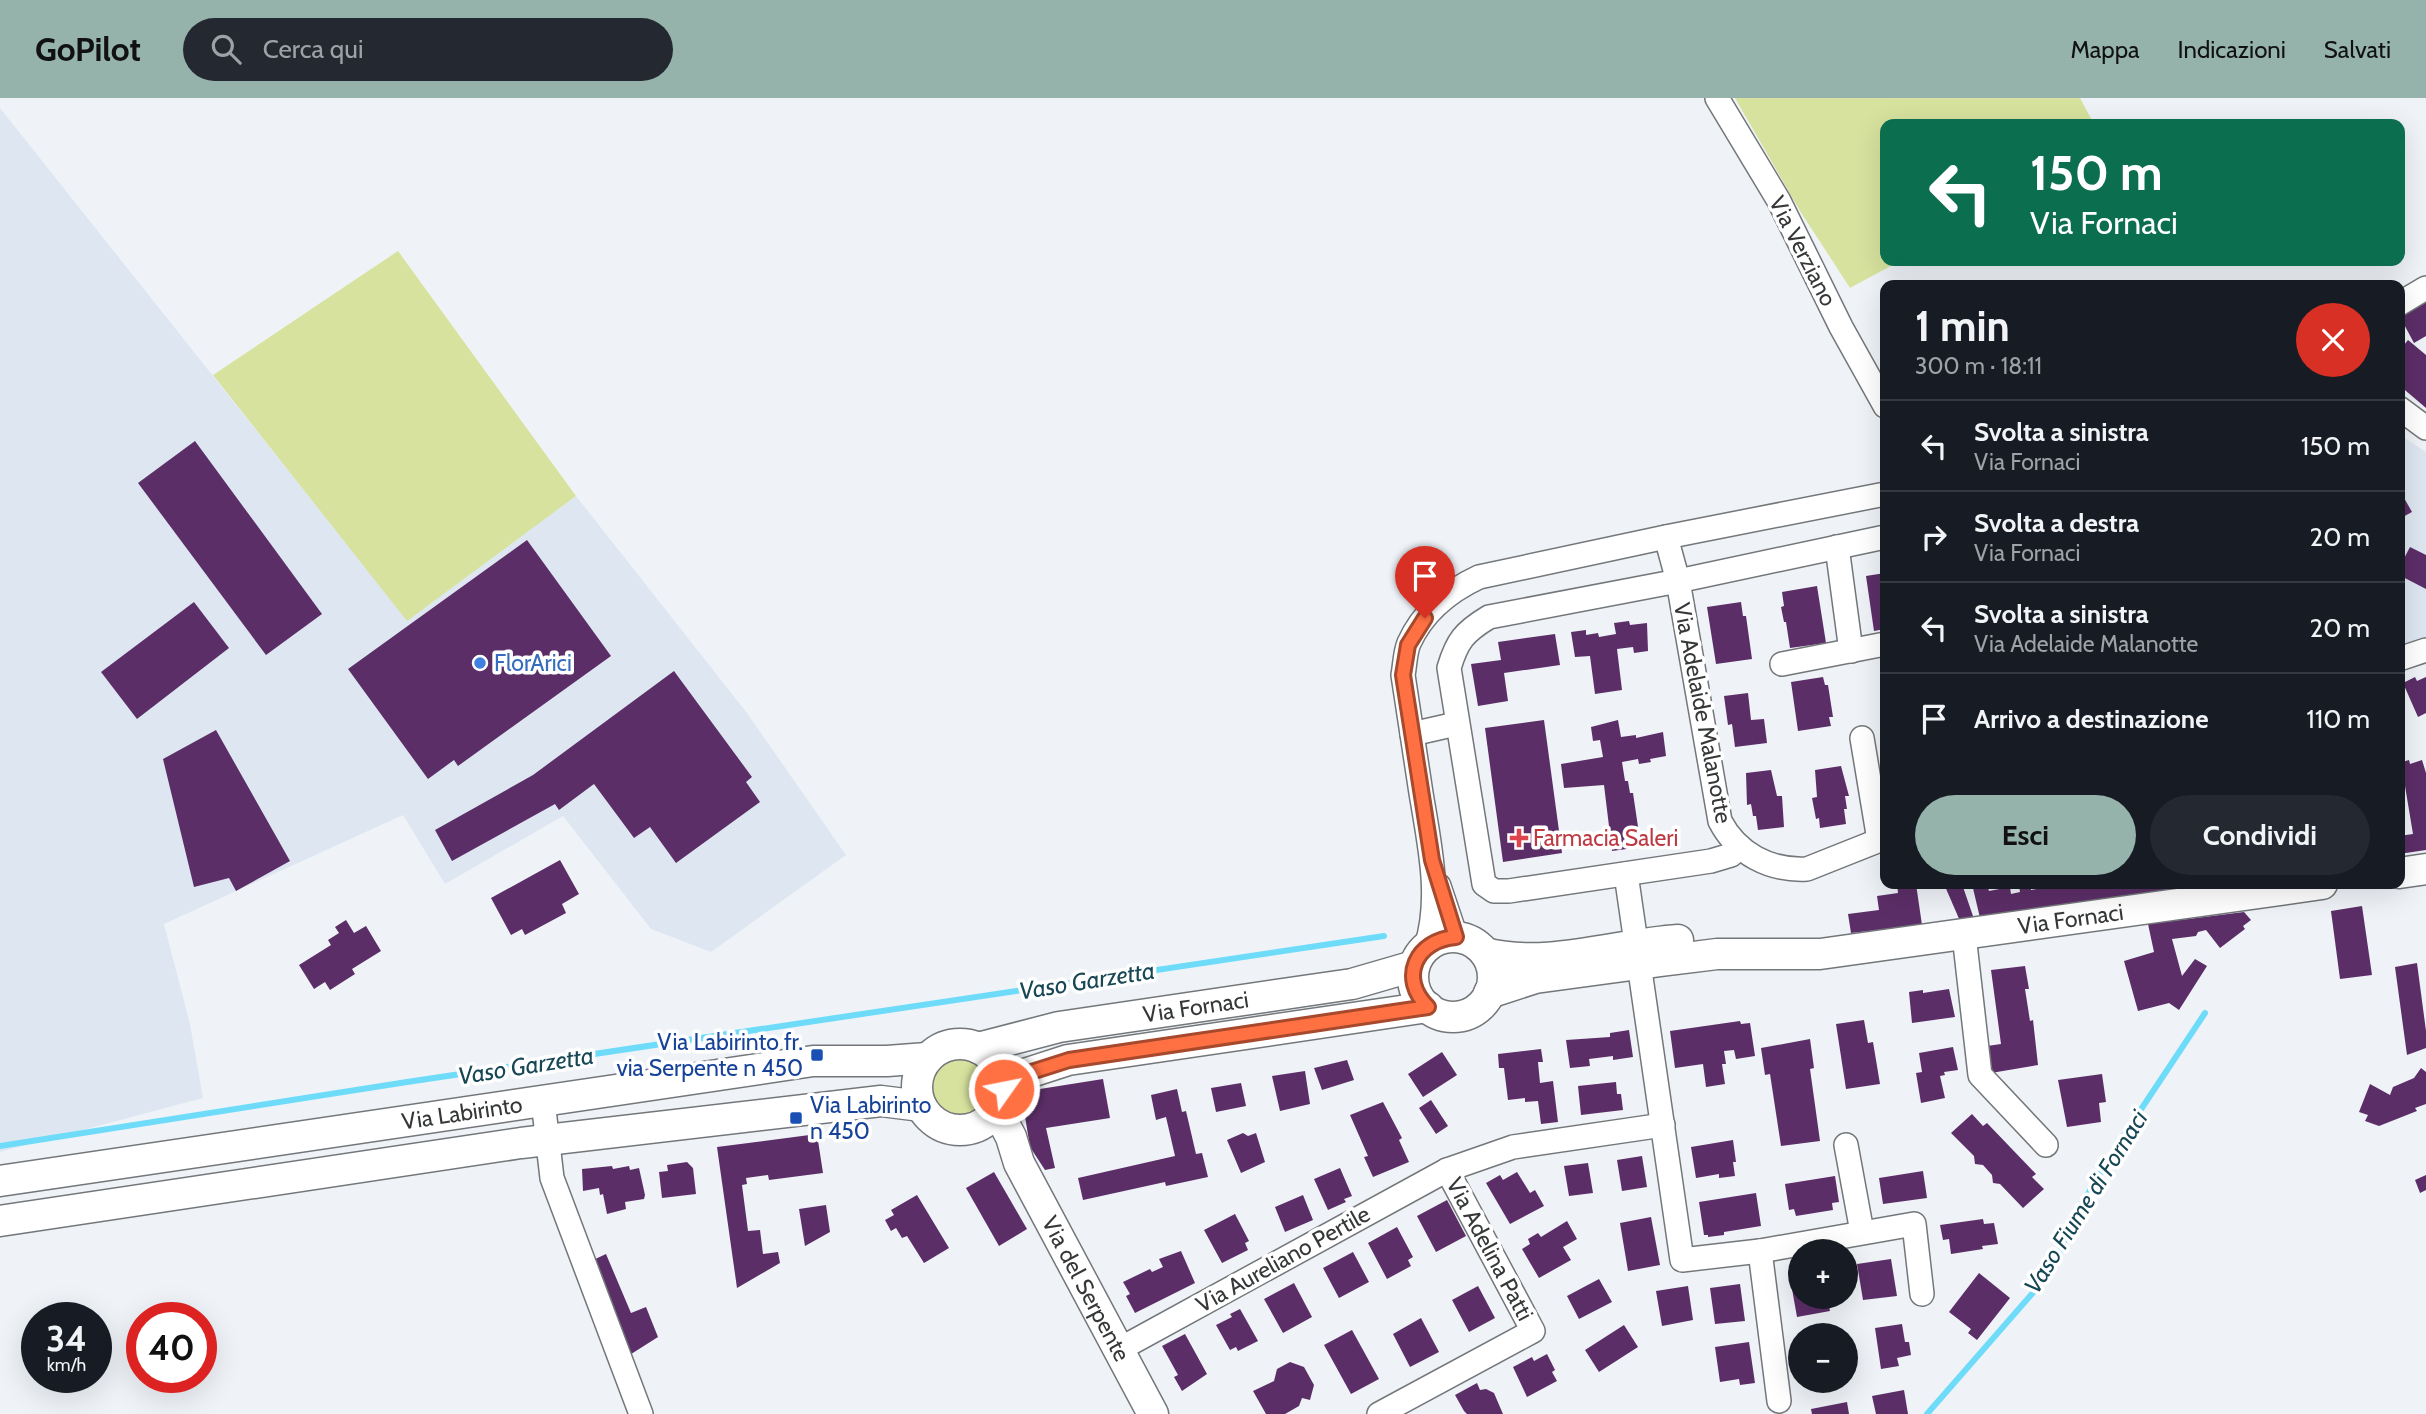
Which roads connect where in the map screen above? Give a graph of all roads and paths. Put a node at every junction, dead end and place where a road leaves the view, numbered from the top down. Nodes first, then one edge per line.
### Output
1 (1717, 98) edge
2 (2426, 288) edge
3 (2405, 300) edge
4 (1880, 397) edge
5 (2405, 412) edge
6 (2426, 428) edge
7 (1880, 495) edge
8 (1667, 537) junction
9 (1880, 538) edge
10 (1836, 547) junction
11 (1678, 581) junction
12 (1880, 645) edge
13 (2426, 650) edge
14 (1850, 652) junction
15 (2405, 657) edge
16 (1783, 664) dead end
17 (1456, 724) junction
18 (1412, 734) junction
19 (1862, 738) dead end
20 (1880, 829) edge
21 (1880, 840) edge
22 (1739, 847) junction
23 (1432, 860) junction
24 (2426, 869) edge
25 (2405, 872) edge
26 (1626, 874) junction
27 (2287, 889) edge
28 (1964, 935) junction
29 (1456, 937) junction
30 (1485, 953) junction
31 (1636, 954) junction
32 (1420, 957) junction
33 (1489, 993) junction
34 (1428, 1007) junction
35 (978, 1048) junction
36 (927, 1058) junction
37 (1003, 1081) junction
38 (543, 1101) junction
39 (921, 1106) junction
40 (986, 1119) junction
41 (1662, 1125) junction
42 (548, 1140) junction
43 (1846, 1145) dead end
44 (2046, 1145) dead end
45 (195, 1151) junction
46 (1447, 1170) junction
47 (0, 1181) edge
48 (198, 1191) junction
49 (0, 1221) edge
50 (1862, 1232) junction
51 (1760, 1251) junction
52 (1922, 1294) dead end
53 (1120, 1349) junction
54 (1779, 1401) dead end
55 (640, 1414) edge
56 (1153, 1414) edge
57 (1379, 1414) edge

1 - 4 street, Via Verziano
2 - 3 street
5 - 6 street
7 - 8 street
8 - 11 street, Via Adelaide Malanotte
8 - 18 street
9 - 10 street, Via Adelaide Malanotte
10 - 11 street, Via Adelaide Malanotte
10 - 14 street
11 - 17 street, Via Adelaide Malanotte
11 - 22 street, Via Adelaide Malanotte
12 - 14 street
13 - 15 street
14 - 16 street
17 - 18 street
17 - 26 street, Via Adelaide Malanotte
18 - 23 street
19 - 20 street
21 - 22 street
22 - 26 street, Via Adelaide Malanotte
23 - 29 street
23 - 32 street
24 - 25 street
26 - 31 street
27 - 28 street, Via Fornaci
28 - 31 street, Via Fornaci
28 - 44 street
29 - 30 street, Via Fornaci
29 - 32 street, Via Fornaci
30 - 31 street, Via Fornaci
30 - 33 street
31 - 33 street, Via Fornaci
31 - 41 street
32 - 34 street
32 - 35 street, Via Fornaci
33 - 34 street, Via Fornaci
34 - 37 street, Via Fornaci
35 - 36 street, Via Fornaci
35 - 37 street
36 - 38 street, Via Labirinto
36 - 39 street
37 - 40 street
38 - 42 street
38 - 45 street, Via Labirinto
39 - 40 street
39 - 42 street, Via Labirinto
40 - 53 street, Via del Serpente
41 - 46 street, Via Adelina Patti
41 - 51 street
42 - 48 street, Via Labirinto
42 - 55 street
43 - 50 street
45 - 47 street, Via Labirinto
45 - 48 street
46 - 53 street, Via Aureliano Pertile
46 - 57 street, Via Adelina Patti
48 - 49 street, Via Labirinto
50 - 51 street
50 - 52 street
51 - 54 street
53 - 56 street, Via del Serpente

